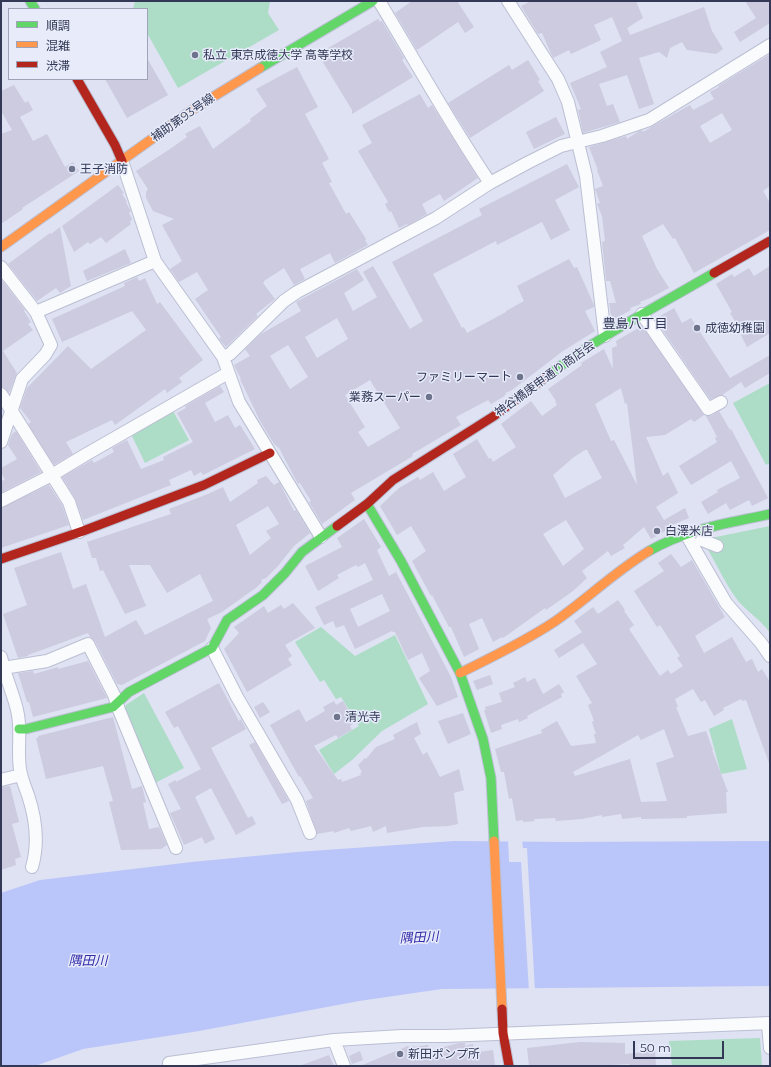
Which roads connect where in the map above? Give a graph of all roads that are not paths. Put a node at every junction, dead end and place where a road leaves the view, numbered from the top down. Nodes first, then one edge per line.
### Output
1 (373, 1) edge
2 (380, 1) edge
3 (508, 1) edge
4 (770, 45) edge
5 (78, 80) edge
6 (578, 143) junction
7 (122, 161) junction
8 (490, 183) junction
9 (770, 241) edge
10 (1, 247) edge
11 (155, 261) junction
12 (1, 267) edge
13 (36, 312) junction
14 (642, 314) junction
15 (605, 336) junction
16 (223, 357) junction
17 (228, 373) junction
18 (1, 394) edge
19 (721, 402) dead end
20 (12, 411) junction
21 (1, 442) edge
22 (270, 453) junction
23 (52, 475) junction
24 (1, 501) edge
25 (368, 504) junction
26 (770, 514) edge
27 (79, 532) junction
28 (686, 534) junction
29 (321, 538) junction
30 (702, 540) dead end
31 (717, 546) dead end
32 (1, 559) edge
33 (212, 648) junction
34 (770, 656) edge
35 (2, 663) edge
36 (460, 673) junction
37 (117, 703) junction
38 (19, 729) junction
39 (21, 775) junction
40 (1, 780) edge
41 (310, 833) dead end
42 (176, 848) dead end
43 (32, 867) dead end
44 (769, 1023) edge
45 (503, 1029) junction
46 (334, 1040) junction
47 (770, 1048) edge
48 (170, 1066) edge
49 (344, 1066) edge
50 (508, 1066) edge

1 - 7 street, 補助第93号線
2 - 8 street
3 - 6 street
4 - 6 street
5 - 7 street
6 - 8 street
6 - 15 street
7 - 10 street, 補助第93号線
7 - 11 street
8 - 16 street
9 - 14 street, 神谷橋庚申通り商店会
11 - 13 street
11 - 16 street
12 - 13 street
13 - 20 street
14 - 15 street, 神谷橋庚申通り商店会
14 - 19 street
15 - 25 street, 神谷橋庚申通り商店会
16 - 17 street
17 - 22 street
17 - 23 street
18 - 20 street
20 - 21 street
20 - 23 street
22 - 27 street
22 - 29 street
23 - 24 street
23 - 27 street
25 - 29 street, 神谷橋庚申通り商店会
25 - 36 street
26 - 28 street
27 - 32 street
28 - 34 street
28 - 36 street
29 - 33 street, 神谷橋庚申通り商店会
30 - 31 street
33 - 37 street
33 - 41 street
35 - 37 street
35 - 38 street
36 - 45 street
37 - 38 street
37 - 42 street
38 - 39 street
39 - 40 street
39 - 43 street
44 - 45 street
44 - 47 street
45 - 46 street
45 - 50 street
46 - 48 street
46 - 49 street

